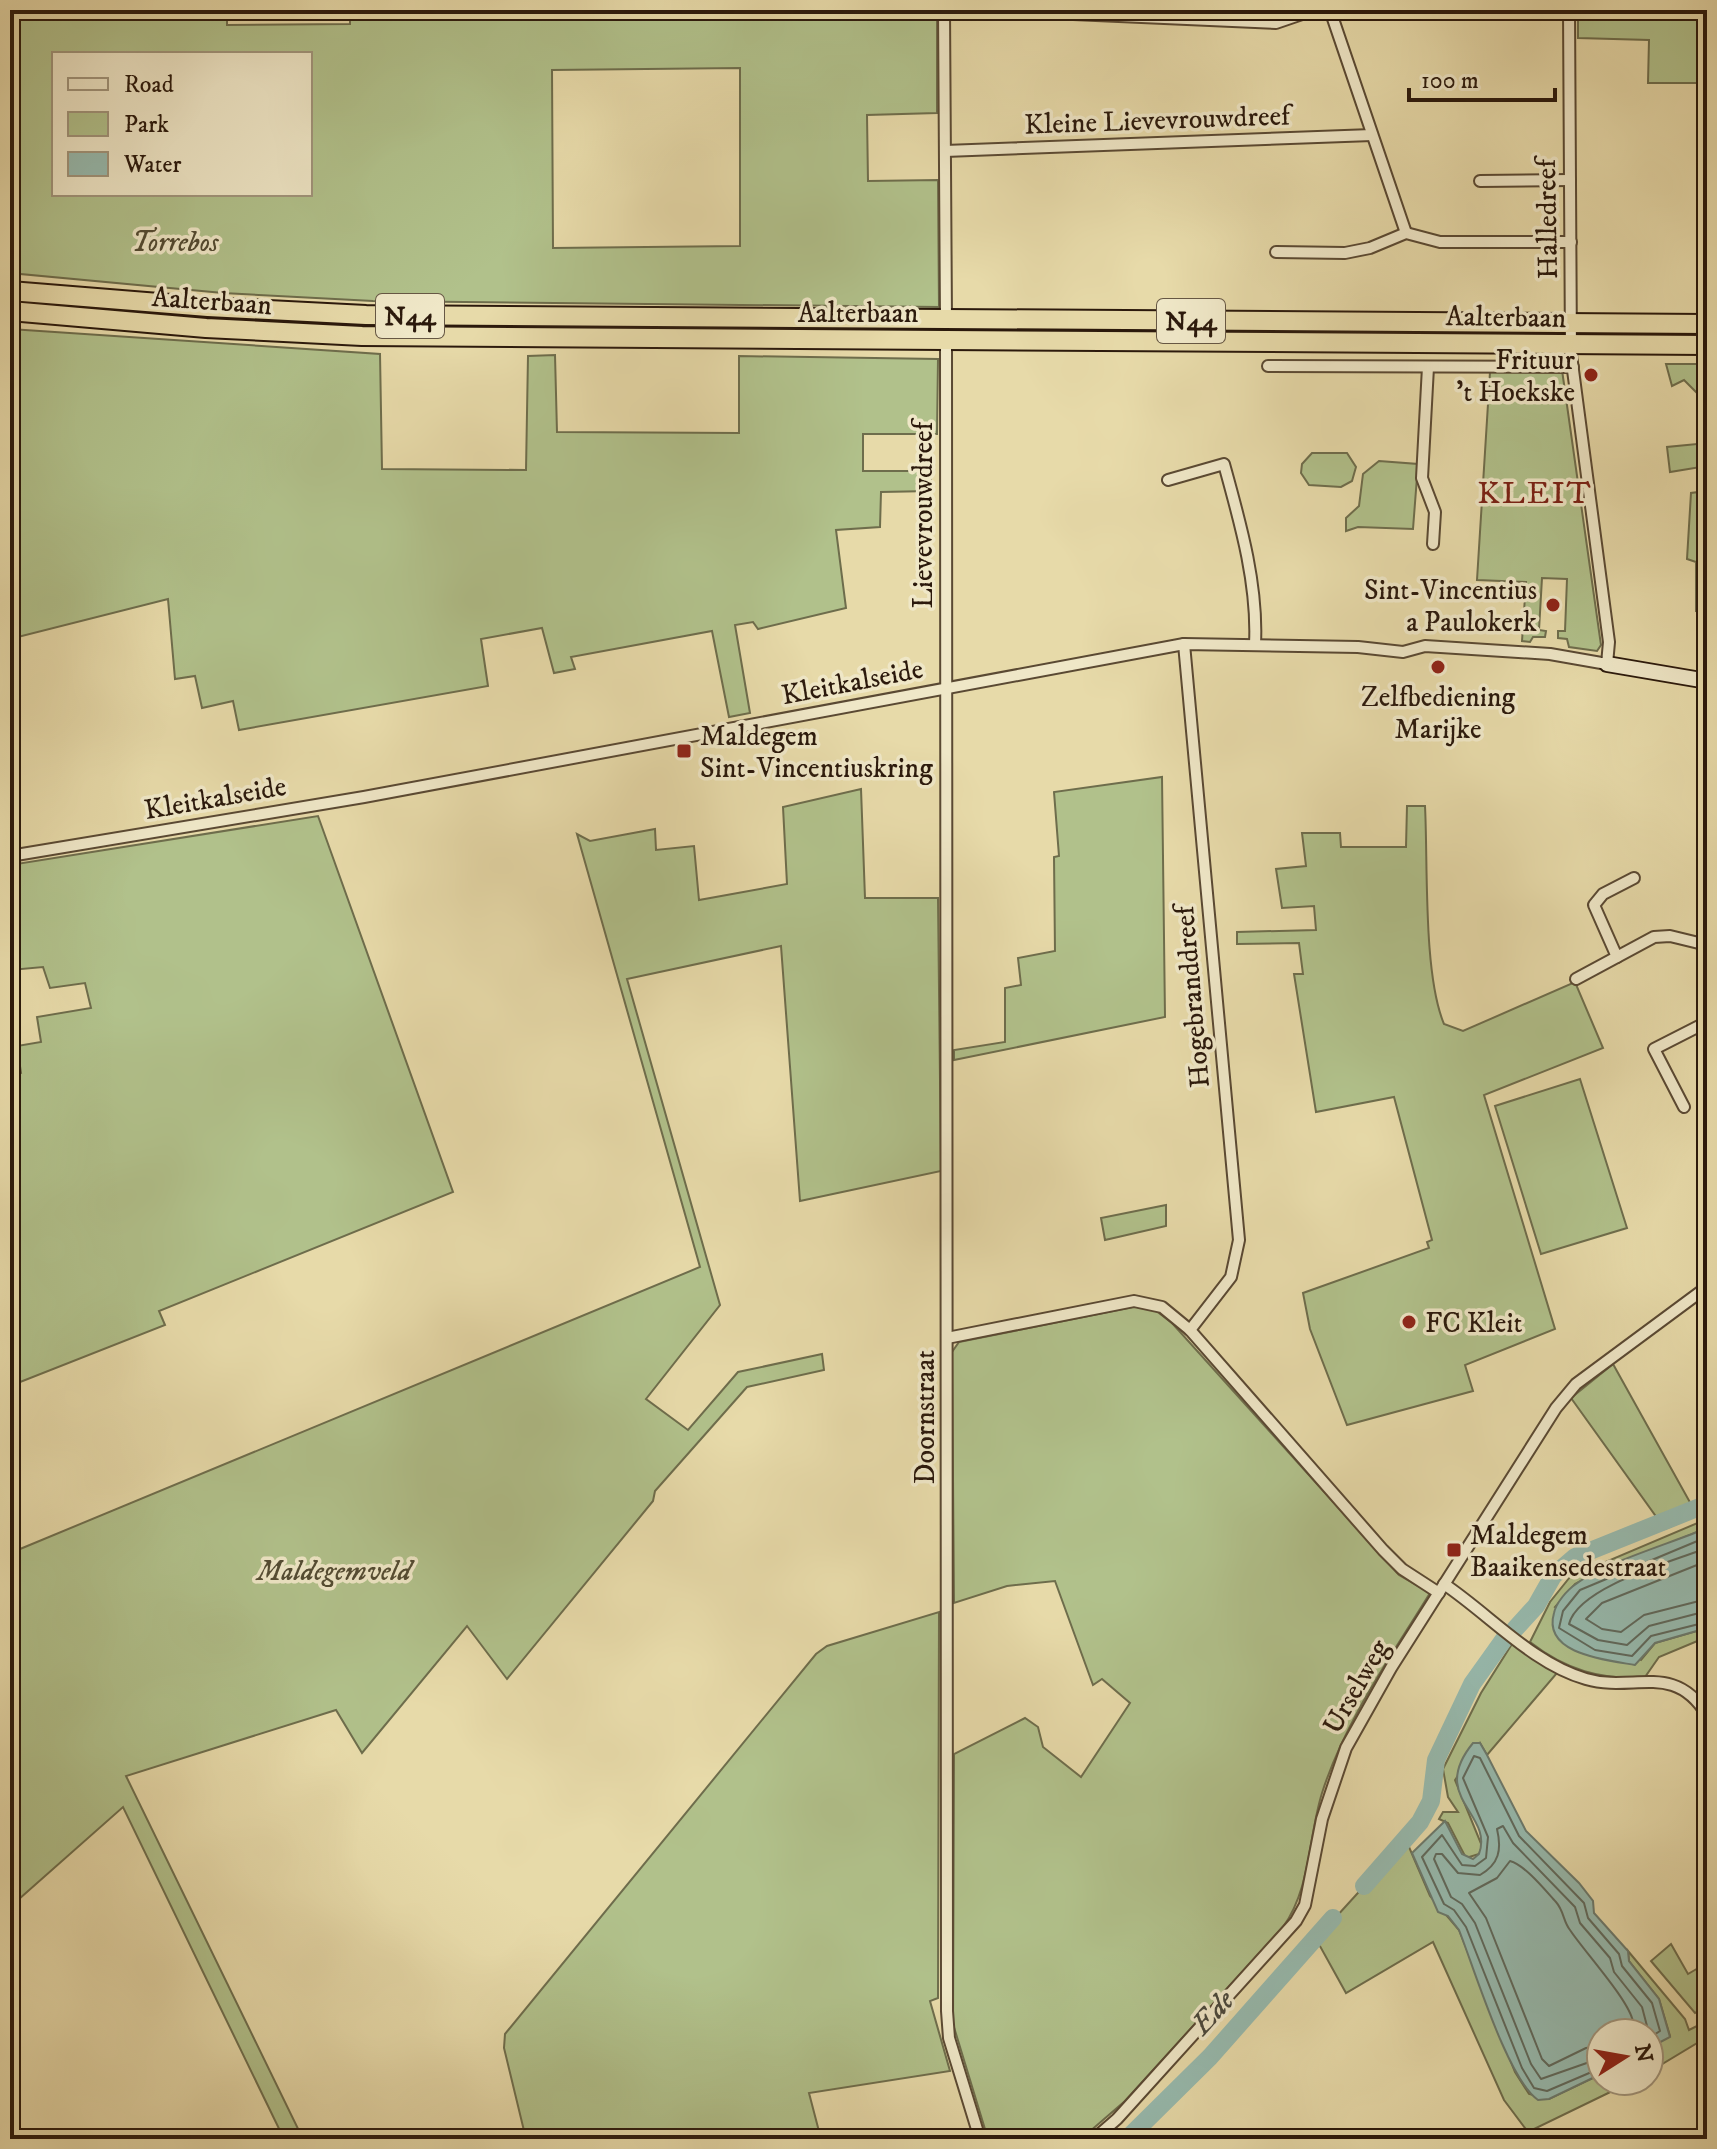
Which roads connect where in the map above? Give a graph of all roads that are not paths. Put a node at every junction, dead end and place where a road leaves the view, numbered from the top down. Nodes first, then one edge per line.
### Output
1 (944, 10) edge
2 (983, 10) edge
3 (1314, 10) edge
4 (1330, 10) edge
5 (1569, 10) edge
6 (1372, 135) junction
7 (945, 151) junction
8 (1570, 180) junction
9 (1480, 181) dead end
10 (1406, 233) junction
11 (1571, 242) junction
12 (1276, 252) dead end
13 (10, 291) edge
14 (10, 311) edge
15 (946, 320) junction
16 (1571, 324) junction
17 (1707, 324) edge
18 (946, 341) junction
19 (1571, 345) junction
20 (1707, 345) edge
21 (1268, 366) dead end
22 (1428, 367) junction
23 (1573, 367) junction
24 (1168, 480) dead end
25 (1433, 544) dead end
26 (1184, 644) junction
27 (1255, 644) junction
28 (1607, 664) junction
29 (1707, 681) edge
30 (946, 690) junction
31 (10, 856) edge
32 (1634, 878) dead end
33 (1707, 945) edge
34 (1617, 957) junction
35 (1576, 979) dead end
36 (1707, 1022) edge
37 (1684, 1107) dead end
38 (1707, 1287) edge
39 (1190, 1330) junction
40 (947, 1338) junction
41 (1441, 1589) junction
42 (1707, 1715) edge
43 (980, 2139) edge
44 (1094, 2139) edge

1 - 7 street
2 - 3 street
4 - 6 street
5 - 8 street, Halledreef
6 - 7 street, Kleine Lievevrouwdreef
6 - 10 street
7 - 15 street
8 - 9 street
8 - 11 street, Halledreef
10 - 11 street
10 - 12 street
11 - 16 street, Halledreef
13 - 15 highway, Aalterbaan / N44
14 - 18 highway, Aalterbaan / N44
15 - 16 highway, Aalterbaan / N44
16 - 17 highway, Aalterbaan / N44
16 - 19 street, Halledreef
18 - 19 highway, Aalterbaan / N44
18 - 30 street, Lievevrouwdreef
19 - 20 highway, Aalterbaan / N44
19 - 23 street, Halledreef
21 - 22 street, Aalterbaan
22 - 23 street, Aalterbaan
22 - 25 street
23 - 28 street, Halledreef
24 - 27 street
26 - 27 street, Kleitkalseide
26 - 30 street, Kleitkalseide
26 - 39 street, Hogebranddreef
27 - 28 street, Kleitkalseide
28 - 29 street, Kleitkalseide
30 - 31 street, Kleitkalseide
30 - 40 street, Doornstraat
32 - 34 street
33 - 34 street
34 - 35 street
36 - 37 street
38 - 41 street, Urselweg
39 - 40 street
39 - 41 street
40 - 43 street, Doornstraat
41 - 42 street
41 - 44 street, Urselweg

